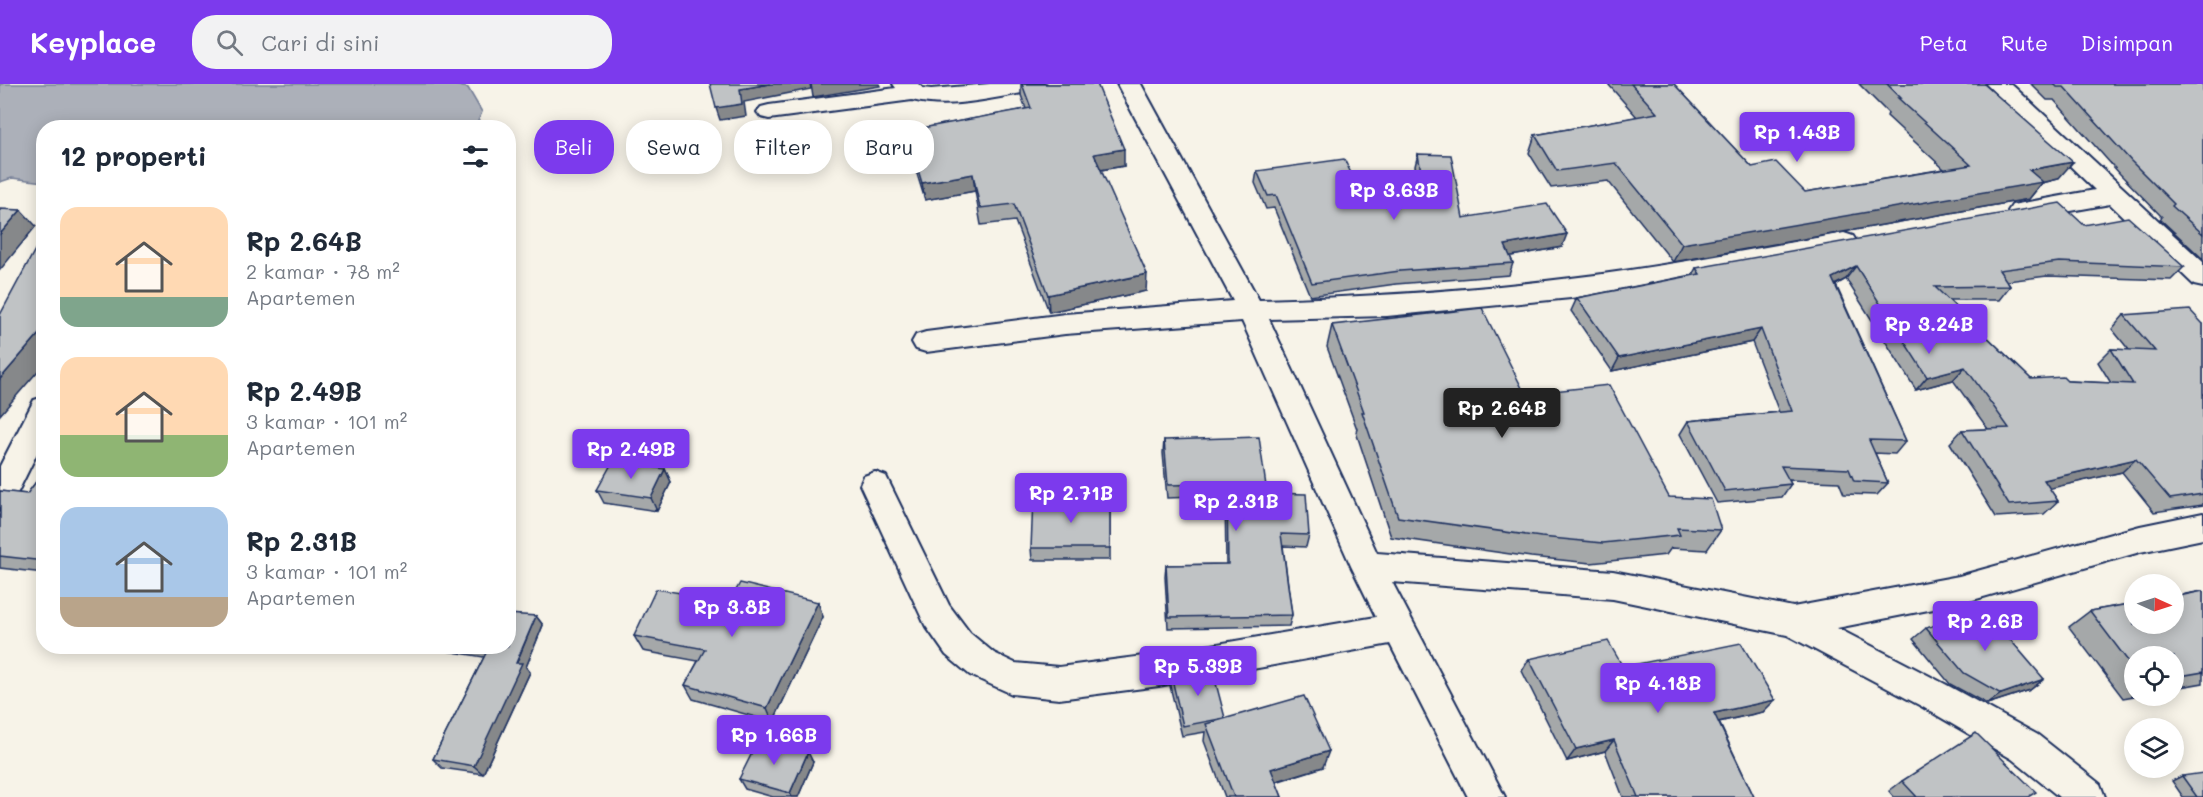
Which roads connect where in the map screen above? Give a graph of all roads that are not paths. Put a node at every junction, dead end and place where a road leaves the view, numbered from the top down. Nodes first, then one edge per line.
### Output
1 (1034, 84) edge
2 (1129, 84) edge
3 (1998, 84) edge
4 (909, 89) edge
5 (769, 112) dead end
6 (2113, 195) junction
7 (2001, 215) edge
8 (1867, 238) edge
9 (2203, 278) edge
10 (1251, 310) junction
11 (926, 342) dead end
12 (36, 424) edge
13 (875, 485) dead end
14 (0, 496) edge
15 (2203, 526) edge
16 (1367, 566) junction
17 (1793, 622) junction
18 (1399, 628) junction
19 (1487, 797) edge
20 (2086, 797) edge

1 - 4 street
2 - 10 street
3 - 6 street
4 - 5 street
6 - 7 street
6 - 9 street
8 - 10 street
10 - 11 street
10 - 16 street
12 - 14 street
13 - 18 street
15 - 17 street
16 - 17 street
16 - 18 street
17 - 20 street
18 - 19 street

